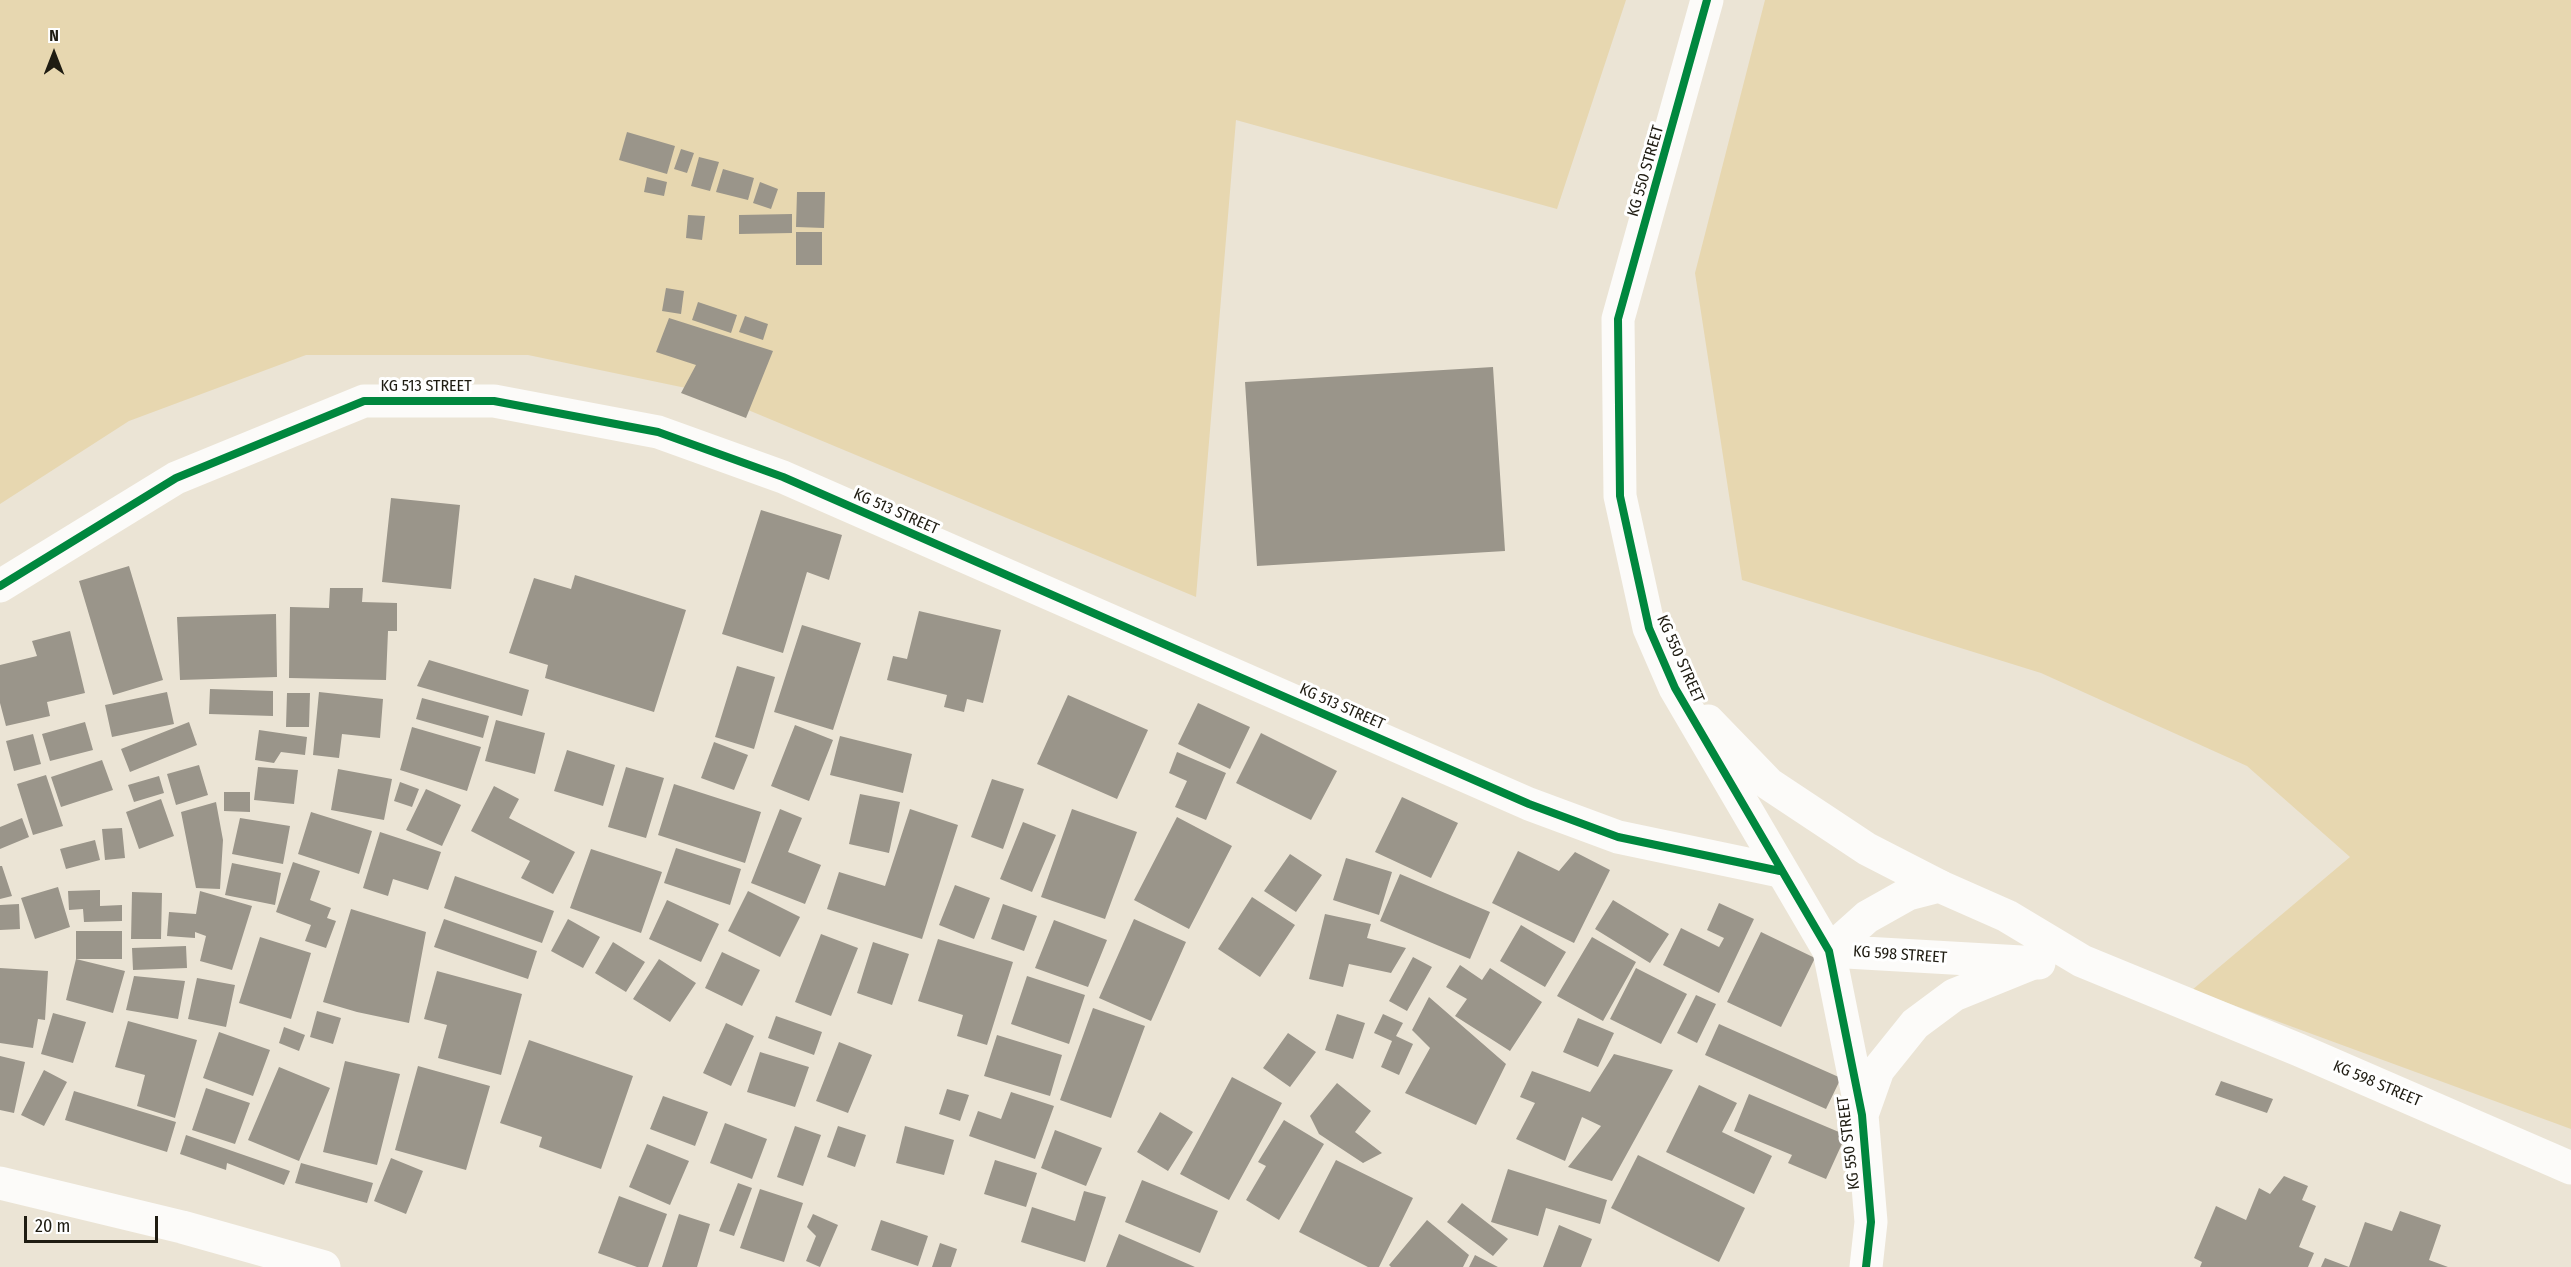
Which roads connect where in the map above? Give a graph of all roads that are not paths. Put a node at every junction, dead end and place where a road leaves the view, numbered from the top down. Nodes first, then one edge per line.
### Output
1 (1707, 0) edge
2 (0, 586) edge
3 (1675, 688) junction
4 (1780, 872) junction
5 (1939, 886) junction
6 (1829, 951) junction
7 (2082, 961) junction
8 (2033, 963) junction
9 (1862, 1114) junction
10 (2571, 1168) edge
11 (0, 1183) edge
12 (324, 1267) edge
13 (1866, 1267) edge

1 - 3 street, KG 550 STREET
2 - 4 street, KG 513 STREET
3 - 4 street, KG 550 STREET
3 - 5 street
4 - 6 street, KG 550 STREET
5 - 6 street, KG 598 STREET
5 - 7 street, KG 598 STREET
6 - 8 street, KG 598 STREET
6 - 9 street, KG 550 STREET
7 - 8 street, KG 598 STREET
7 - 10 street, KG 598 STREET
8 - 9 street
9 - 13 street, KG 550 STREET
11 - 12 street

